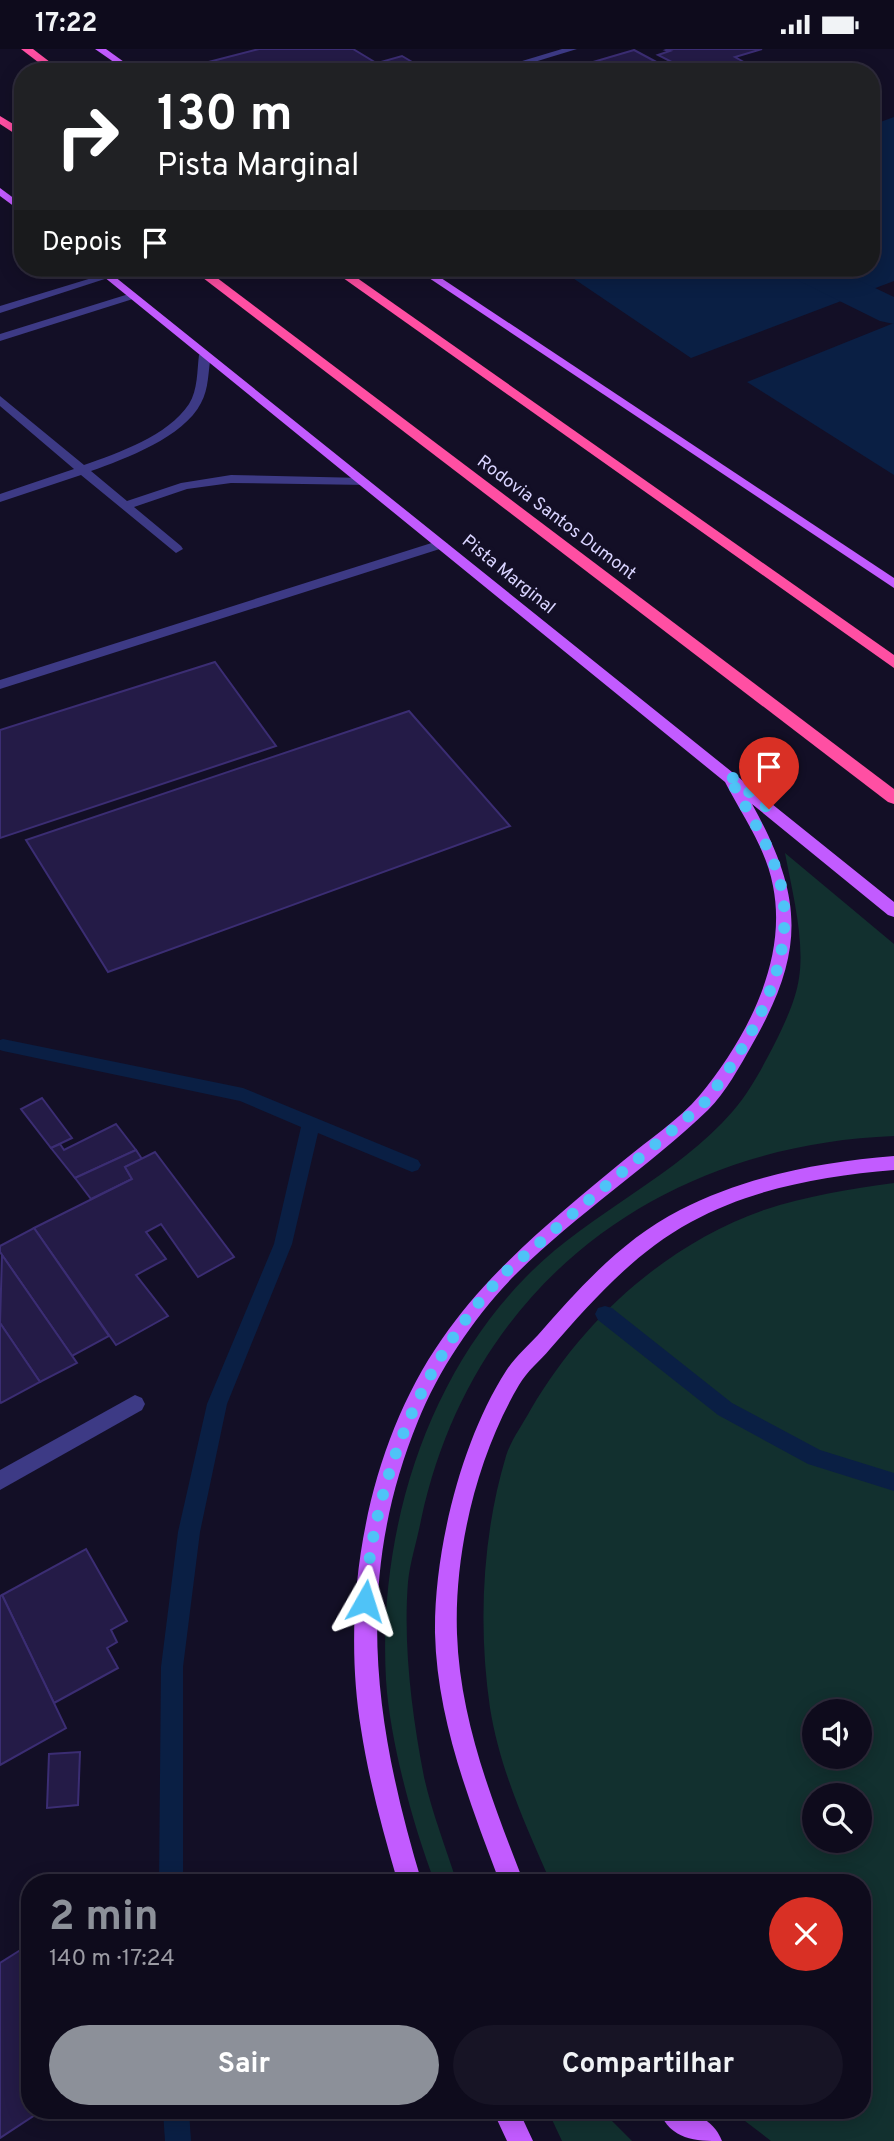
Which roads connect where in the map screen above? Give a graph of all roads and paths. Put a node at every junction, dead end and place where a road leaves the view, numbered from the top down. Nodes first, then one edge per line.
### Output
1 (26, 49) edge
2 (100, 49) edge
3 (572, 49) edge
4 (45, 63) edge
5 (121, 63) edge
6 (522, 63) edge
7 (0, 191) edge
8 (14, 203) edge
9 (89, 277) edge
10 (109, 277) edge
11 (208, 277) edge
12 (348, 277) edge
13 (433, 277) edge
14 (132, 296) junction
15 (0, 310) edge
16 (0, 338) edge
17 (205, 355) junction
18 (0, 400) edge
19 (82, 469) junction
20 (364, 482) junction
21 (0, 498) edge
22 (125, 506) junction
23 (441, 544) junction
24 (176, 549) dead end
25 (894, 584) edge
26 (894, 663) edge
27 (0, 685) edge
28 (728, 774) junction
29 (894, 798) edge
30 (894, 911) edge
31 (894, 1163) edge
32 (135, 1404) dead end
33 (0, 1481) edge
34 (407, 1874) edge
35 (509, 1874) edge
36 (510, 2119) edge
37 (682, 2119) edge
38 (520, 2141) edge
39 (709, 2141) edge

1 - 4 highway
2 - 5 main road
3 - 6 street
7 - 8 main road
9 - 15 street
10 - 14 main road, Pista Marginal
11 - 29 highway, Rodovia Santos Dumont
12 - 26 highway
13 - 25 main road
14 - 16 street
14 - 17 main road, Pista Marginal
17 - 19 street
17 - 20 main road, Pista Marginal
18 - 19 street
19 - 21 street
19 - 22 street
20 - 22 street
20 - 23 main road, Pista Marginal
22 - 24 street
23 - 27 street
23 - 28 main road, Pista Marginal
28 - 30 main road, Pista Marginal
28 - 34 main road
31 - 35 main road
32 - 33 street
36 - 38 main road
37 - 39 main road

